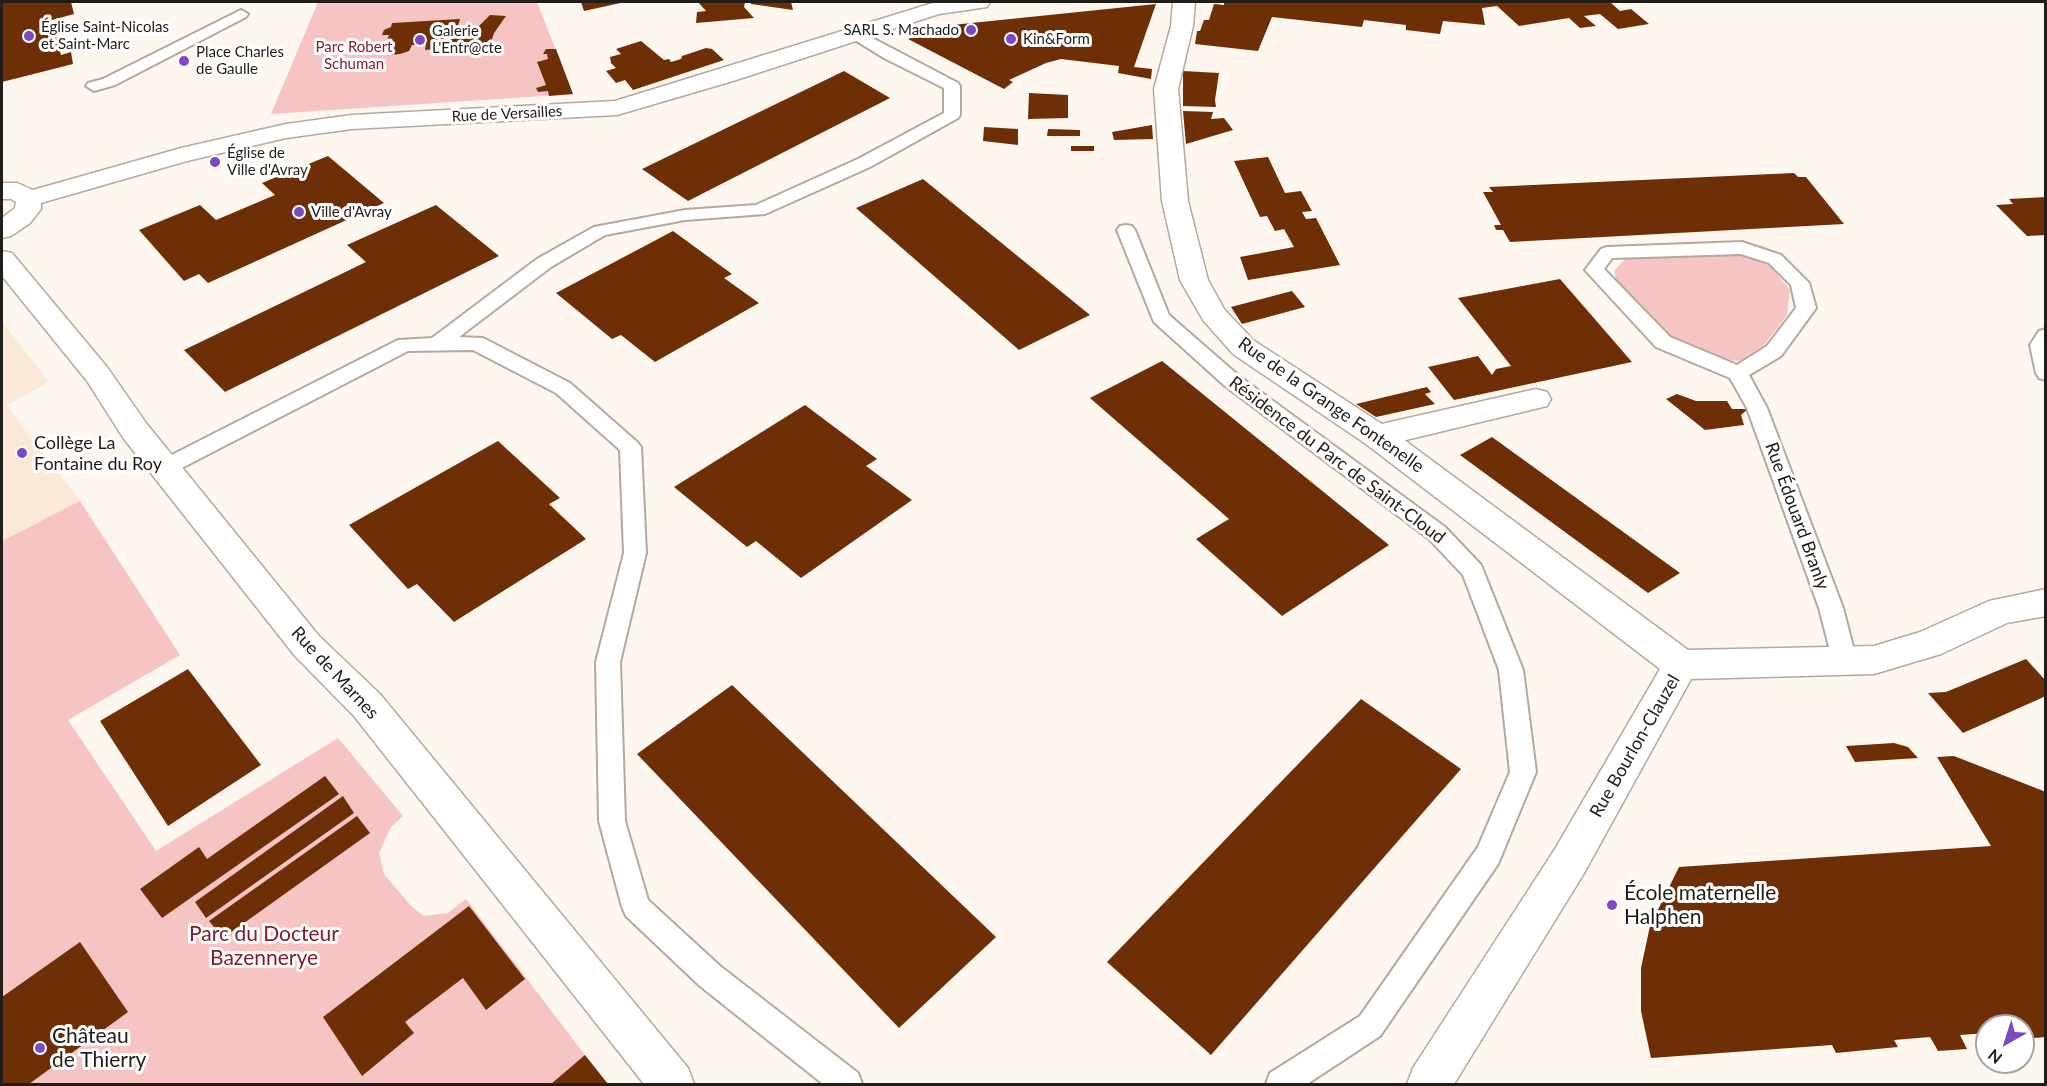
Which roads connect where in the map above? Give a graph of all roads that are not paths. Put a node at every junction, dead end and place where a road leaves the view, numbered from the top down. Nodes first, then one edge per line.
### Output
1 (979, 2) edge
2 (1184, 2) edge
3 (241, 14) dead end
4 (855, 34) junction
5 (94, 86) dead end
6 (2, 191) edge
7 (29, 199) junction
8 (2, 230) edge
9 (1126, 230) dead end
10 (2, 259) edge
11 (2046, 335) edge
12 (437, 344) junction
13 (1738, 373) junction
14 (2046, 373) edge
15 (1536, 399) dead end
16 (1377, 436) junction
17 (164, 468) junction
18 (2046, 602) edge
19 (1845, 662) junction
20 (1681, 665) junction
21 (672, 1084) edge
22 (847, 1084) edge
23 (1281, 1084) edge
24 (1429, 1084) edge

1 - 4 main road, Rue de Versailles
2 - 16 main road, Rue de la Grange Fontenelle
3 - 5 lane
4 - 7 main road, Rue de Versailles
4 - 12 lane
6 - 7 main road
7 - 8 main road
9 - 23 lane, Résidence du Parc de Saint-Cloud
10 - 17 main road, Rue de Marnes
11 - 14 lane
12 - 17 lane
12 - 22 lane
13 - 13 lane
13 - 19 lane, Rue Édouard Branly
15 - 16 main road
16 - 20 main road, Rue de la Grange Fontenelle
17 - 21 main road, Rue de Marnes
18 - 19 main road, Rue Bourlon-Clauzel
19 - 20 main road, Rue Bourlon-Clauzel
20 - 24 main road, Rue Bourlon-Clauzel

